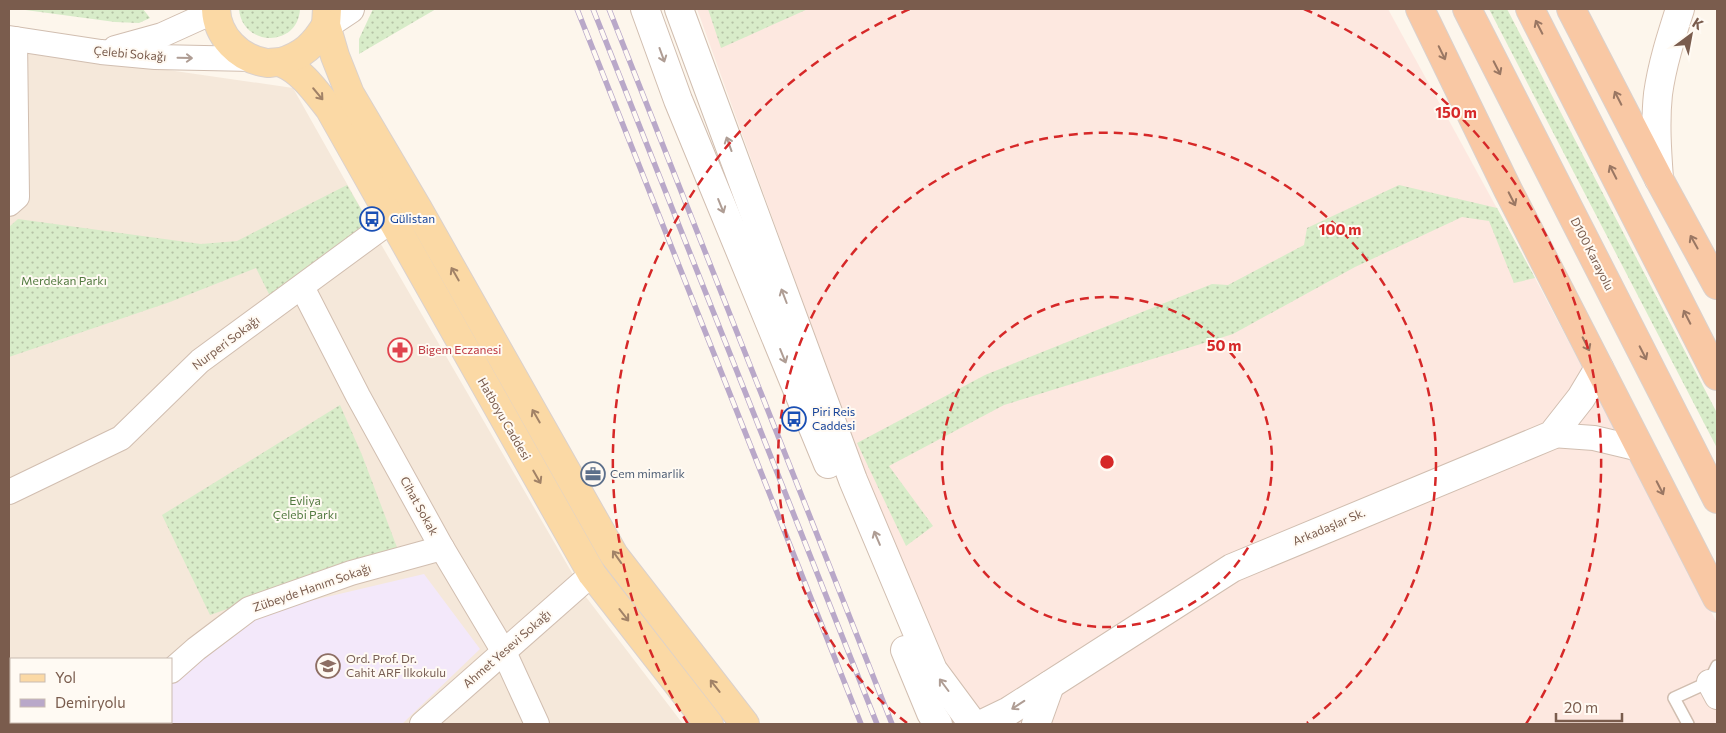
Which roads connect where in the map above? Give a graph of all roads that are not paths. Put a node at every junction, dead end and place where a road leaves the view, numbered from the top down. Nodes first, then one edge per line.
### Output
1 (350, 9) edge
2 (645, 9) edge
3 (679, 9) edge
4 (1420, 9) edge
5 (1467, 9) edge
6 (1530, 9) edge
7 (1571, 9) edge
8 (1680, 9) edge
9 (215, 10) edge
10 (326, 17) edge
11 (12, 39) edge
12 (101, 52) junction
13 (253, 58) junction
14 (281, 62) junction
15 (1659, 179) junction
16 (9, 204) edge
17 (392, 220) junction
18 (1717, 285) edge
19 (302, 287) junction
20 (1599, 368) junction
21 (1717, 376) edge
22 (1552, 435) junction
23 (1640, 449) junction
24 (9, 492) edge
25 (1717, 499) edge
26 (442, 548) junction
27 (592, 574) junction
28 (1717, 598) edge
29 (504, 652) junction
30 (172, 670) edge
31 (1715, 682) edge
32 (1050, 686) junction
33 (422, 724) edge
34 (537, 724) edge
35 (709, 724) edge
36 (745, 724) edge
37 (938, 724) edge
38 (985, 724) edge
39 (1036, 724) edge
40 (1688, 724) edge

1 - 10 street
2 -> 37 street
38 -> 3 street
4 -> 20 highway
5 -> 25 highway, D100 Karayolu
21 -> 6 highway
15 -> 7 highway
8 - 15 street
9 - 12 street
9 - 13 main road
10 - 14 main road
36 -> 10 main road
11 - 12 street, Çelebi Sokağı
11 - 16 street
12 -> 13 street, Çelebi Sokağı
13 - 14 main road
14 -> 17 main road, Hatboyu Caddesi
18 -> 15 highway
17 - 19 street, Nurperi Sokağı
17 -> 27 main road, Hatboyu Caddesi
19 - 24 street, Nurperi Sokağı
19 - 26 street, Cihat Sokak
20 - 22 street, Arkadaşlar Sk.
20 - 23 highway
22 - 23 street
22 - 32 street, Arkadaşlar Sk.
23 -> 28 highway
26 - 29 street, Cihat Sokak
26 - 30 street, Zübeyde Hanım Sokağı
27 - 29 street, Ahmet Yesevi Sokağı
27 -> 35 main road, Hatboyu Caddesi
29 - 33 street, Ahmet Yesevi Sokağı
29 - 34 street, Cihat Sokak
31 - 40 lane
32 -> 38 street, Arkadaşlar Sk.
32 - 39 street

